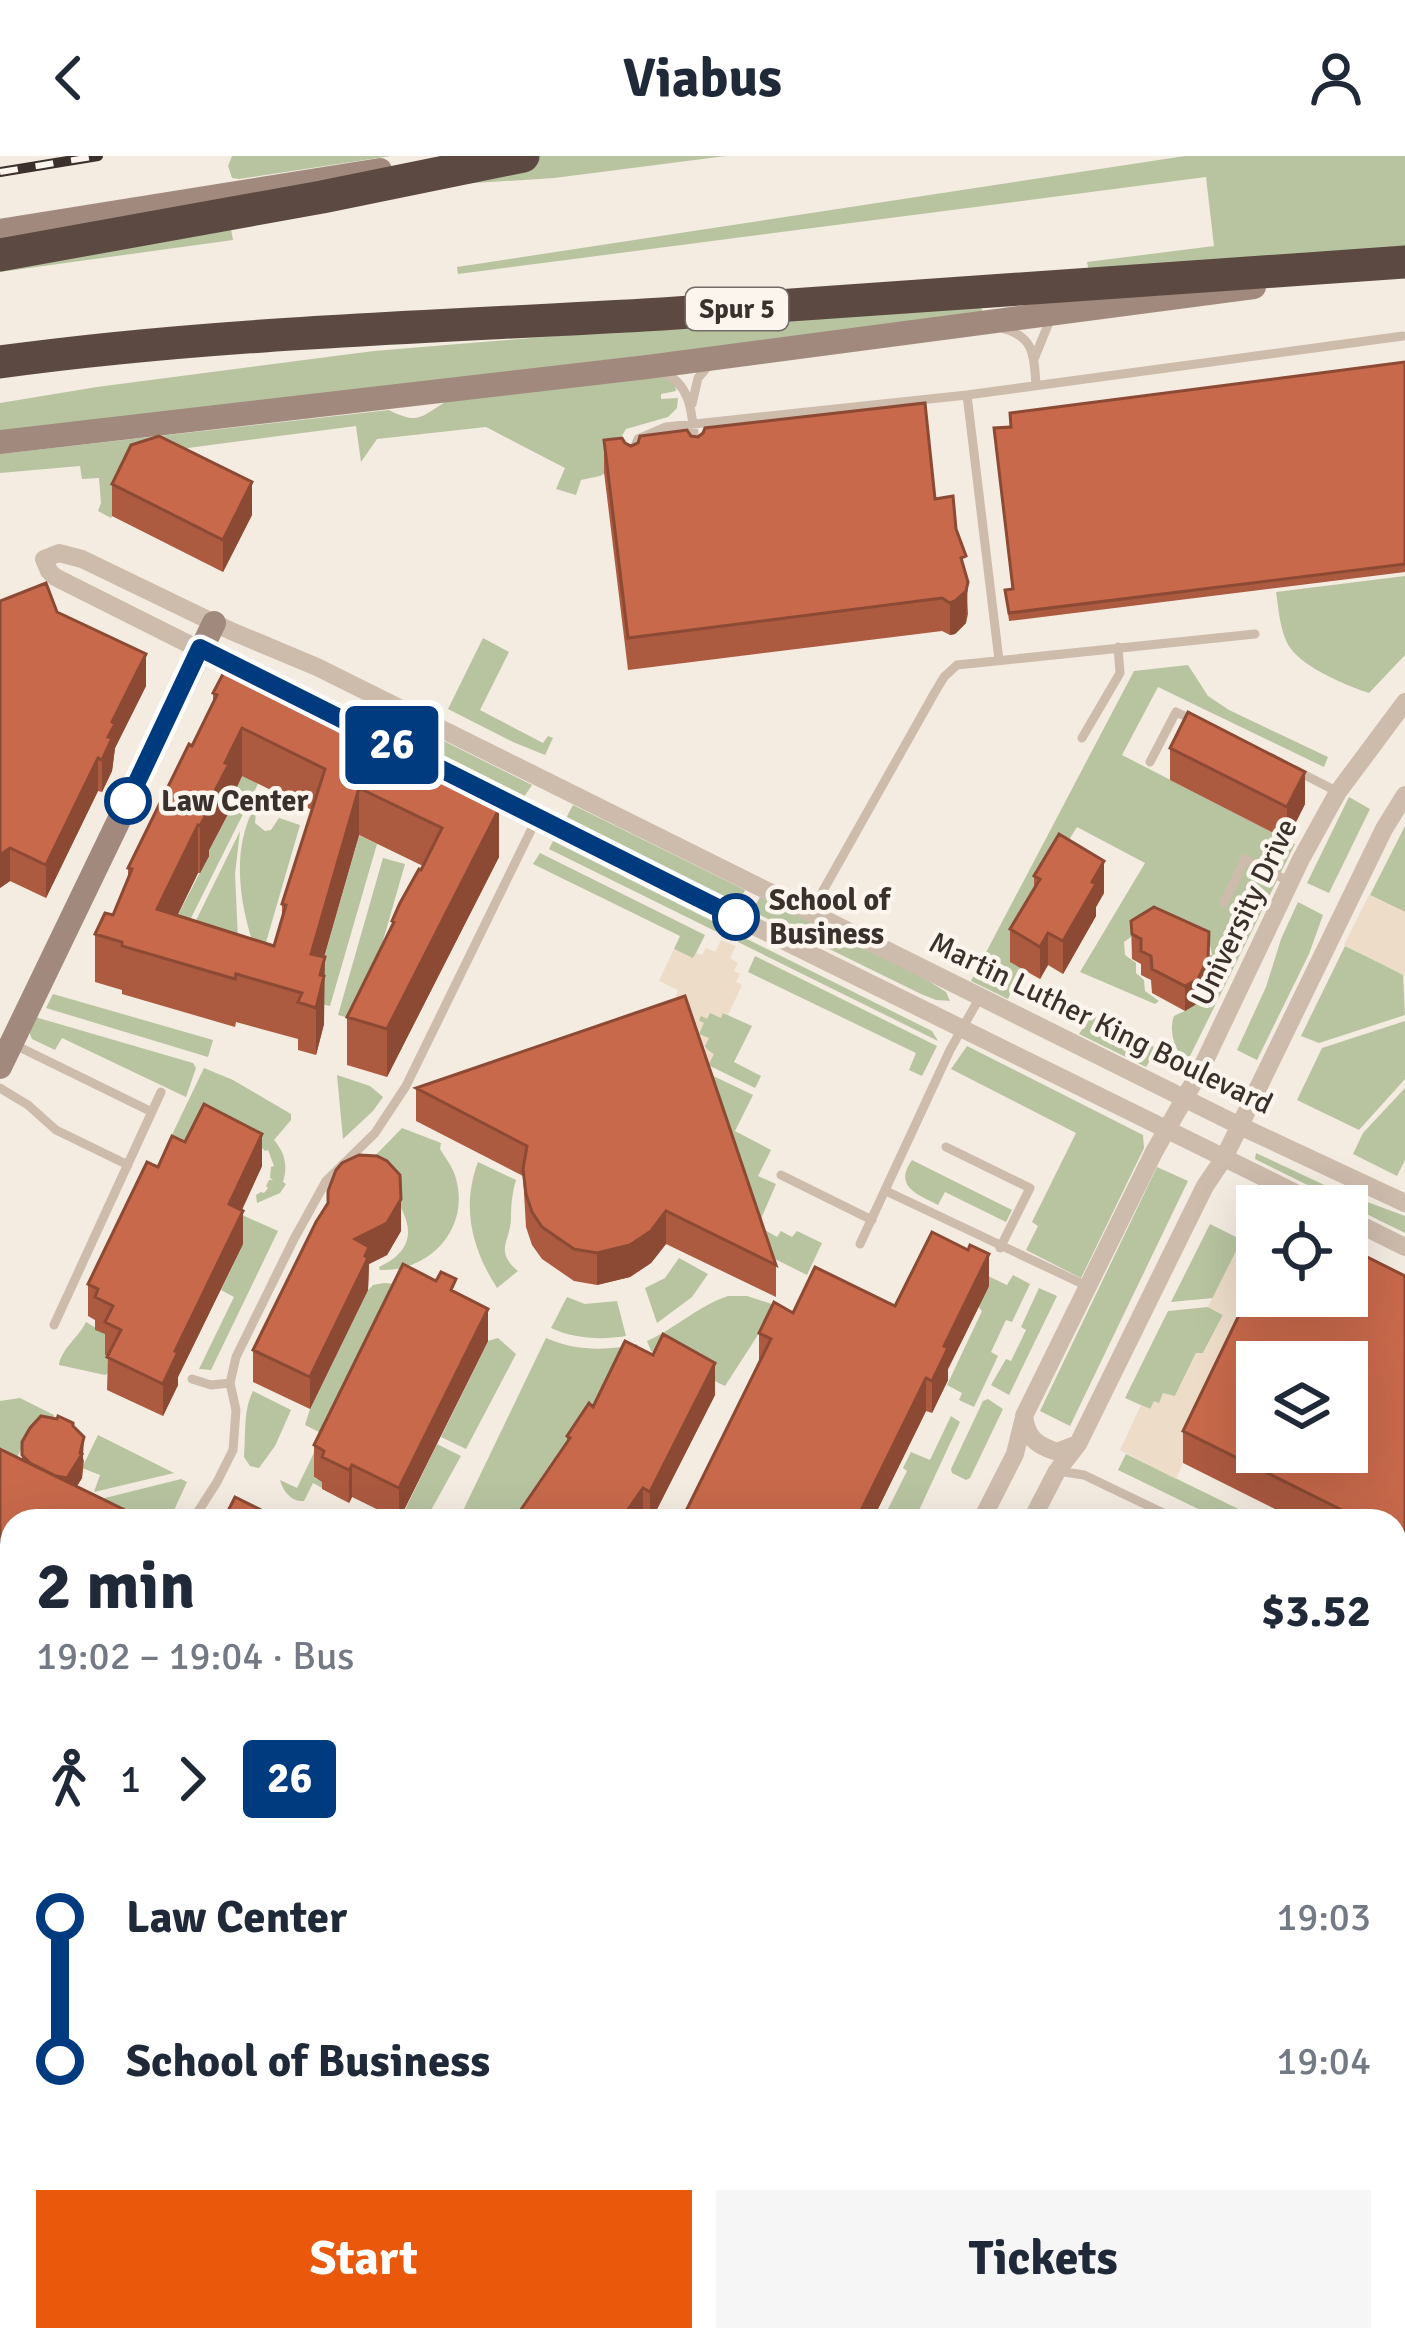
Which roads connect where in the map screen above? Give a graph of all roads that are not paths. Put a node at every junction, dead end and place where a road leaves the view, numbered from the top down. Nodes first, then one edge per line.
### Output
1 (465, 156) edge
2 (509, 157) edge
3 (0, 231) edge
4 (0, 256) edge
5 (1405, 265) edge
6 (1052, 314) junction
7 (937, 328) junction
8 (1403, 337) edge
9 (716, 356) junction
10 (1034, 359) junction
11 (0, 362) edge
12 (647, 367) junction
13 (1036, 385) junction
14 (967, 395) junction
15 (691, 410) junction
16 (693, 424) junction
17 (0, 442) edge
18 (696, 461) edge
19 (631, 462) edge
20 (129, 582) junction
21 (117, 606) junction
22 (214, 623) junction
23 (1256, 634) dead end
24 (1118, 647) junction
25 (200, 648) junction
26 (999, 660) junction
27 (1405, 703) edge
28 (1213, 730) edge
29 (1082, 738) dead end
30 (1150, 762) dead end
31 (1290, 768) edge
32 (1338, 792) junction
33 (1405, 796) edge
34 (537, 818) junction
35 (1290, 882) junction
36 (1224, 903) dead end
37 (811, 913) junction
38 (980, 997) junction
39 (962, 1028) junction
40 (11, 1043) junction
41 (0, 1067) edge
42 (0, 1088) edge
43 (161, 1092) dead end
44 (1185, 1099) junction
45 (152, 1112) junction
46 (1240, 1126) junction
47 (1166, 1130) junction
48 (946, 1147) dead end
49 (1224, 1158) junction
50 (128, 1165) junction
51 (781, 1175) dead end
52 (1279, 1185) edge
53 (886, 1191) junction
54 (1405, 1203) edge
55 (872, 1220) junction
56 (1368, 1228) edge
57 (860, 1244) dead end
58 (1405, 1246) edge
59 (1000, 1247) junction
60 (1088, 1287) junction
61 (54, 1325) dead end
62 (192, 1379) dead end
63 (230, 1383) junction
64 (1024, 1416) junction
65 (1078, 1444) junction
66 (1057, 1471) junction
67 (200, 1509) edge
68 (987, 1509) edge
69 (1037, 1509) edge
70 (1147, 1509) edge

1 - 3 main road
2 - 4 highway
5 - 6 main road, Spur 5
5 - 11 highway, Spur 5
6 - 7 main road, Spur 5
6 - 10 lane
7 - 9 main road, Spur 5
7 - 10 lane
8 - 13 lane
9 - 12 main road, Spur 5
9 - 15 lane
10 - 13 lane
12 - 15 lane
12 - 17 main road, Spur 5
13 - 14 lane
14 - 16 lane
14 - 26 lane
15 - 16 lane
16 - 18 lane
16 - 19 lane
20 - 21 street
20 - 21 street, Martin Luther King Boulevard
20 - 22 street, Martin Luther King Boulevard
21 - 25 street, Martin Luther King Boulevard
22 - 25 main road
22 - 37 street, Martin Luther King Boulevard
23 - 24 lane
24 - 26 lane
24 - 29 lane
25 - 34 street, Martin Luther King Boulevard
25 - 40 main road
26 - 37 lane
27 - 32 street, University Drive
28 - 30 lane
31 - 32 lane
32 - 35 street, University Drive
33 - 46 street
34 - 39 street, Martin Luther King Boulevard
34 - 63 lane
35 - 36 lane
35 - 44 street, University Drive
37 - 38 street, Martin Luther King Boulevard
38 - 39 lane
38 - 44 street, Martin Luther King Boulevard
39 - 47 street, Martin Luther King Boulevard
39 - 53 lane
40 - 41 main road
40 - 45 lane
42 - 50 lane
43 - 45 lane
44 - 46 street, Martin Luther King Boulevard
44 - 47 street, University Drive
45 - 50 lane
46 - 49 street
46 - 54 street, Martin Luther King Boulevard
47 - 49 street, Martin Luther King Boulevard
47 - 60 street, University Drive
48 - 59 lane
49 - 52 street, Martin Luther King Boulevard
49 - 65 street
50 - 61 lane
51 - 55 lane
53 - 55 lane
53 - 59 lane
55 - 57 lane
56 - 58 street
59 - 60 lane
60 - 64 street, University Drive
62 - 63 lane
63 - 67 lane
64 - 65 street
64 - 68 street, University Drive
65 - 66 street
66 - 69 street
66 - 70 lane

